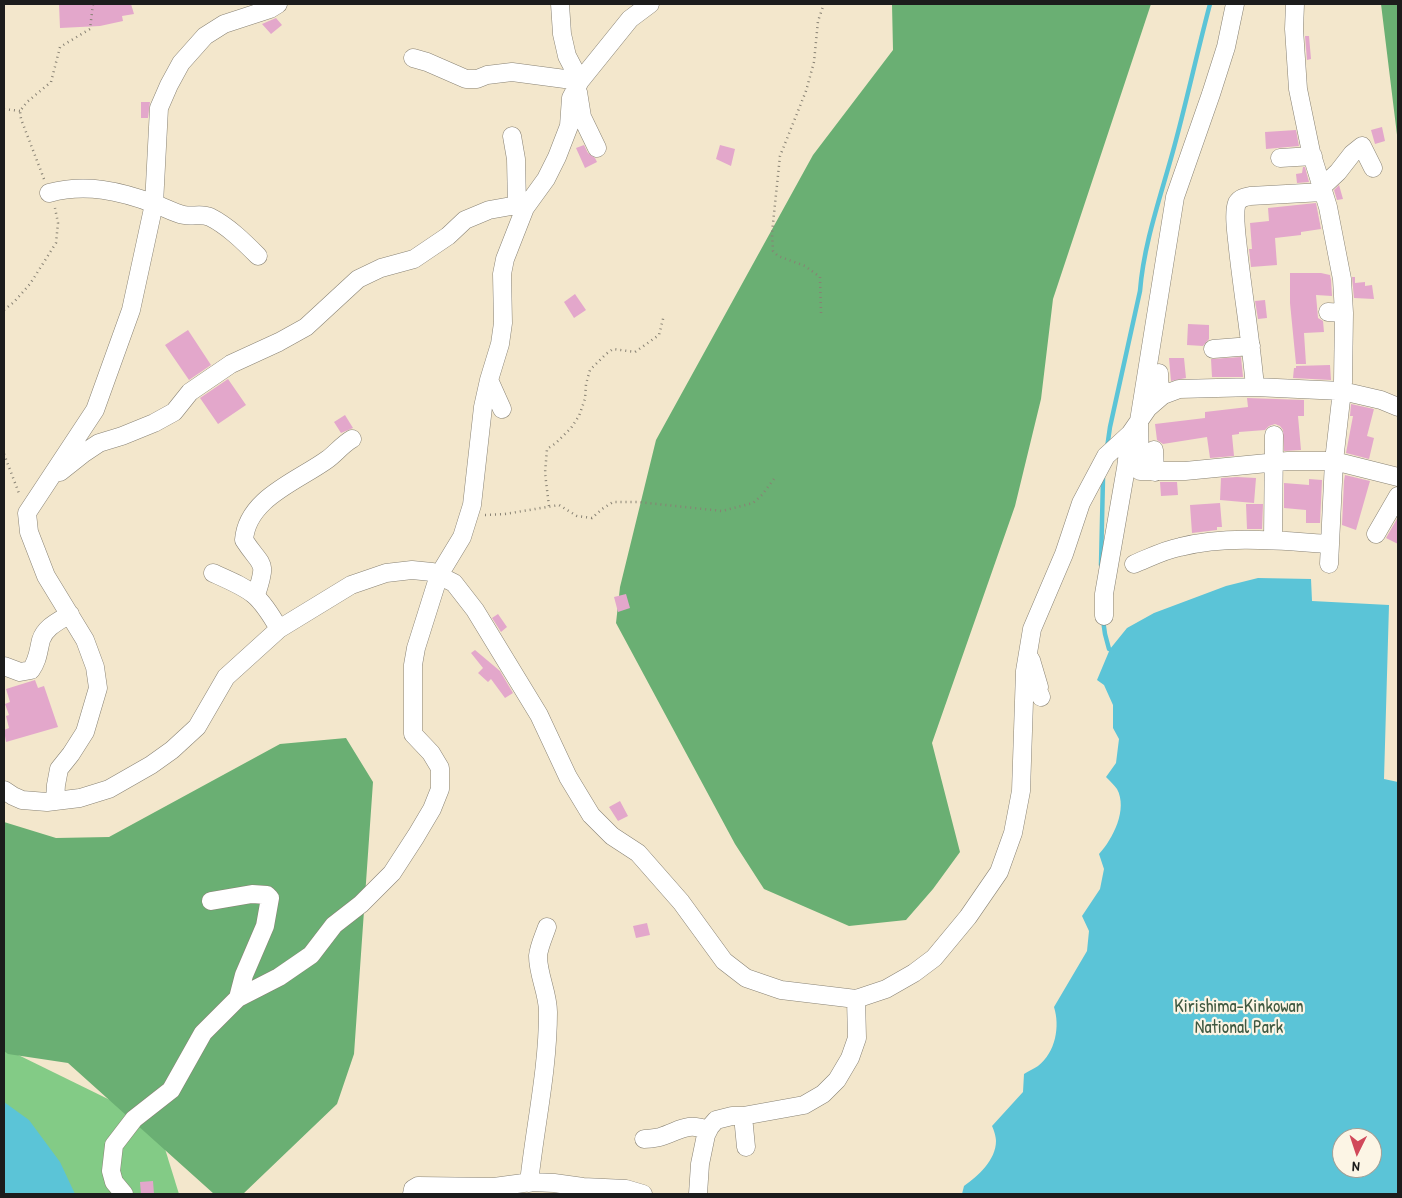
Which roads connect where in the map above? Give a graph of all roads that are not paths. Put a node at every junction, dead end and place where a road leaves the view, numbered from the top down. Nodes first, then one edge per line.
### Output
1 (278, 4) edge
2 (560, 4) edge
3 (650, 4) edge
4 (1235, 4) edge
5 (1294, 4) edge
6 (413, 58) dead end
7 (578, 83) junction
8 (512, 136) dead end
9 (597, 148) dead end
10 (1313, 156) junction
11 (1280, 158) dead end
12 (1373, 168) dead end
13 (1322, 189) junction
14 (49, 193) road end
15 (154, 204) junction
16 (521, 206) junction
17 (258, 256) dead end
18 (1251, 346) junction
19 (1213, 349) dead end
20 (1159, 373) dead end
21 (489, 380) junction
22 (1256, 387) junction
23 (1342, 391) junction
24 (1162, 395) junction
25 (1398, 407) edge
26 (502, 408) dead end
27 (1134, 428) junction
28 (1274, 435) dead end
29 (352, 439) dead end
30 (1154, 450) dead end
31 (1334, 461) junction
32 (1273, 463) junction
33 (1155, 472) junction
34 (1398, 477) edge
35 (45, 484) junction
36 (1398, 496) edge
37 (1376, 534) dead end
38 (1273, 540) junction
39 (1330, 544) junction
40 (1134, 564) dead end
41 (1330, 564) dead end
42 (212, 573) dead end
43 (439, 575) junction
44 (256, 595) junction
45 (70, 614) junction
46 (1104, 616) dead end
47 (279, 629) junction
48 (1029, 649) junction
49 (4, 666) edge
50 (1041, 697) dead end
51 (4, 790) edge
52 (55, 800) junction
53 (212, 901) dead end
54 (547, 927) dead end
55 (238, 998) junction
56 (856, 999) junction
57 (743, 1116) junction
58 (708, 1130) junction
59 (644, 1139) dead end
60 (746, 1147) dead end
61 (525, 1187) edge
62 (124, 1194) edge
63 (412, 1194) edge
64 (643, 1194) edge
65 (698, 1194) edge

1 - 15 street
2 - 7 street
3 - 7 street
4 - 27 street
5 - 10 street
6 - 7 street
7 - 9 street
7 - 16 street
8 - 16 street
10 - 11 street
10 - 13 street
12 - 13 street
13 - 18 street
13 - 23 street
14 - 15 street
15 - 17 street
15 - 35 street
16 - 21 street
16 - 35 street
18 - 19 street
18 - 22 street
20 - 24 street
21 - 26 street
21 - 43 street
22 - 23 street
22 - 24 street
23 - 25 street
23 - 31 street
24 - 27 street
27 - 33 street
27 - 46 street
27 - 48 street
28 - 32 street
29 - 44 street
30 - 33 street
31 - 32 street
31 - 34 street
31 - 39 street
32 - 33 street
32 - 38 street
35 - 45 street
36 - 37 street
38 - 39 street
38 - 40 street
39 - 41 street
42 - 44 street
43 - 47 street
43 - 55 street
43 - 56 street
44 - 47 street
45 - 49 street
45 - 52 street
47 - 52 street
48 - 50 street
48 - 56 street
51 - 52 street
53 - 55 street
54 - 61 street
55 - 62 street
56 - 57 street
57 - 58 street
57 - 60 street
58 - 59 street
58 - 65 street
61 - 63 street
61 - 64 street

